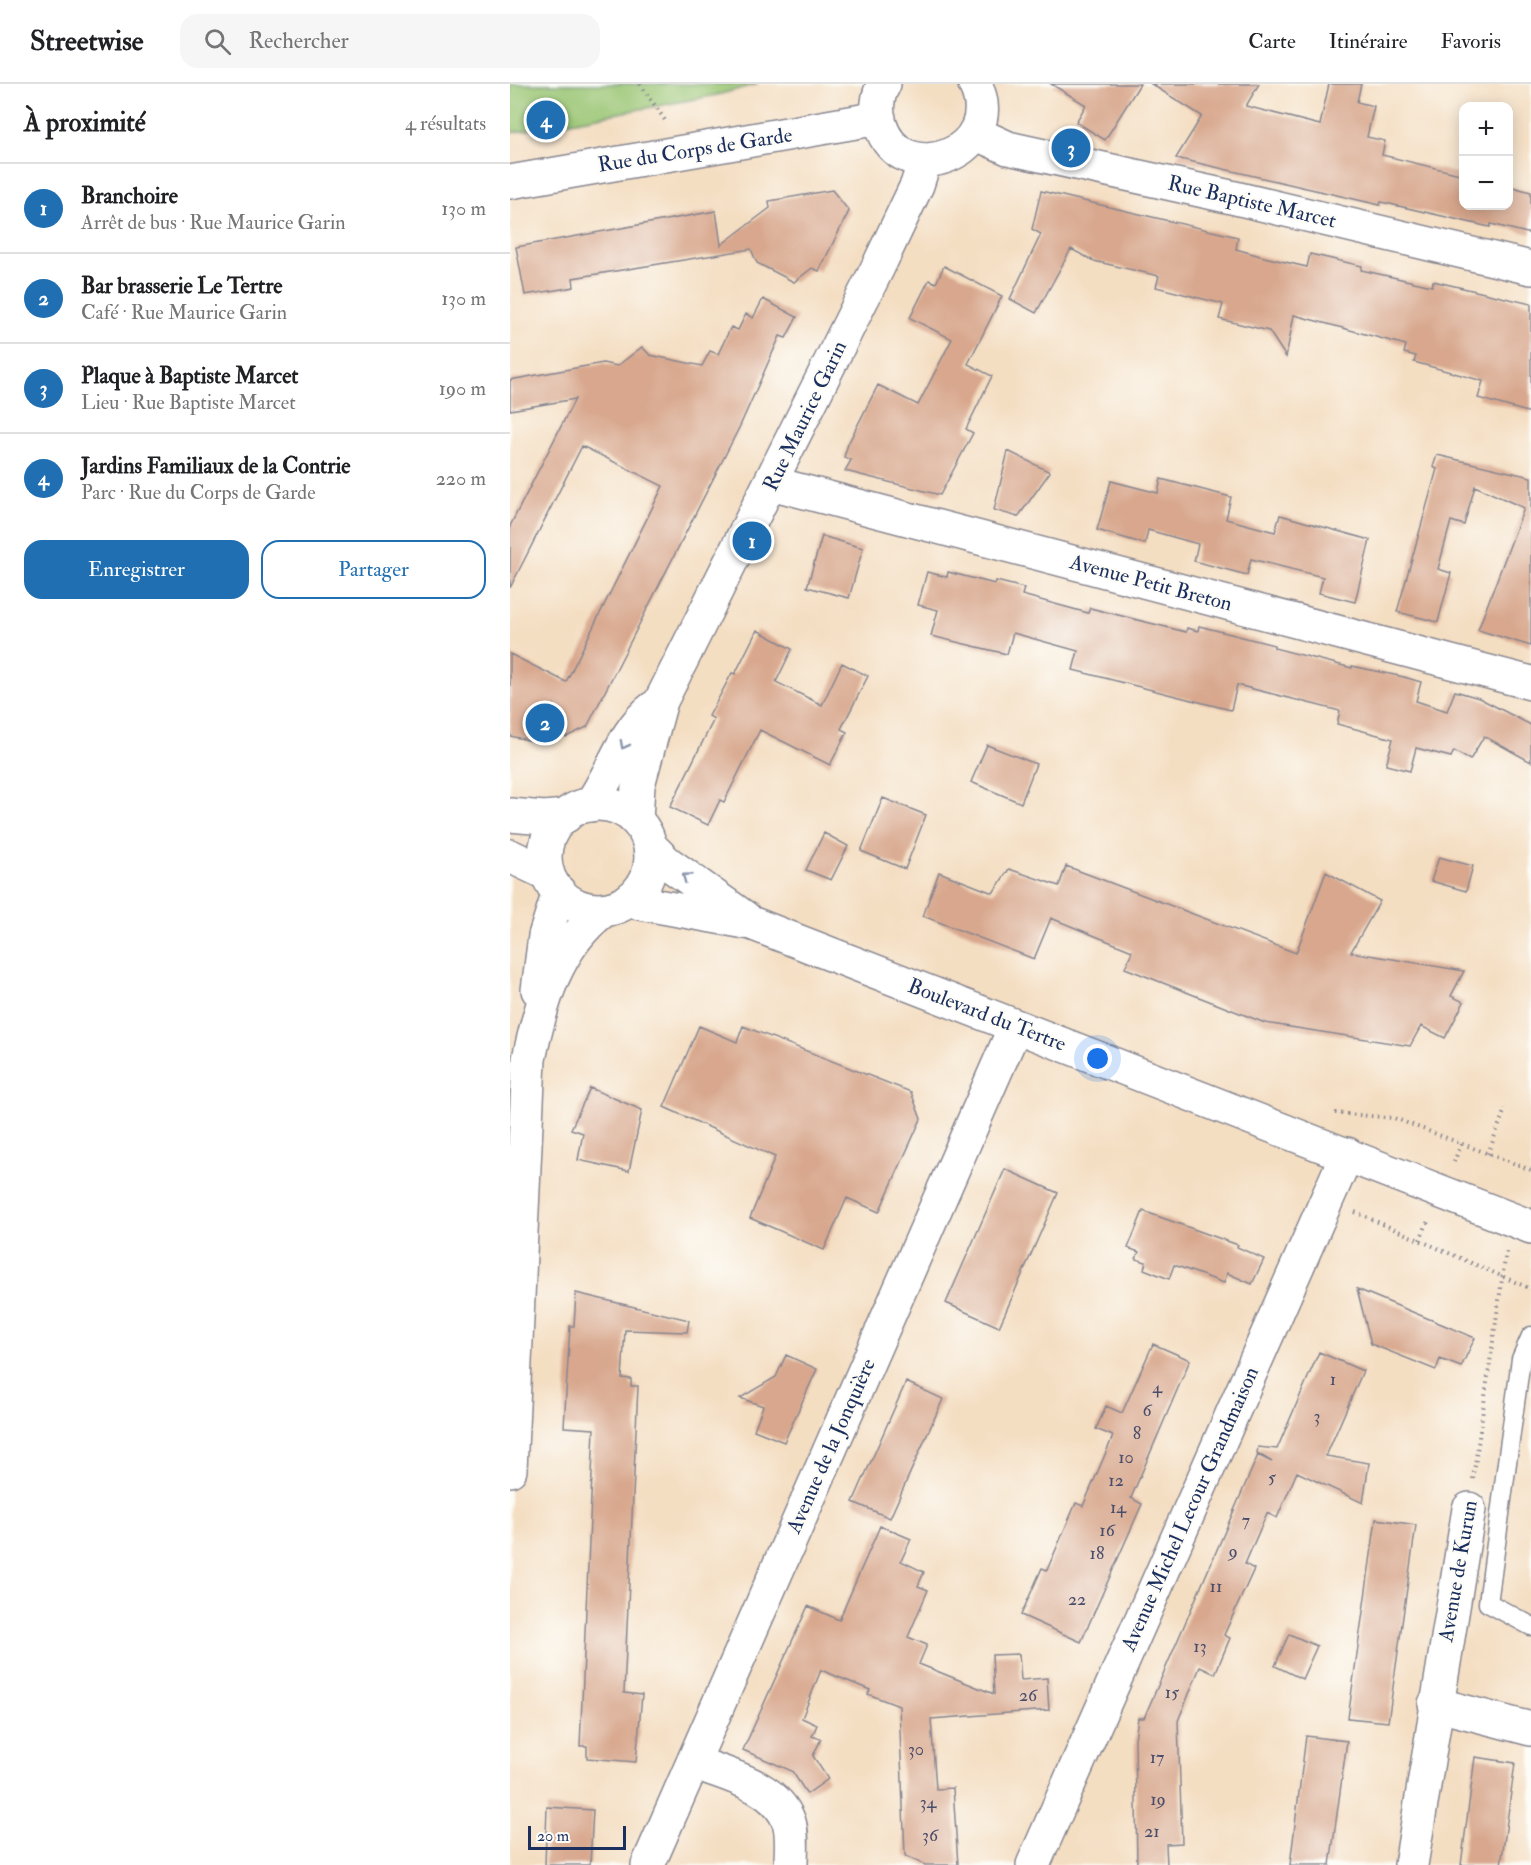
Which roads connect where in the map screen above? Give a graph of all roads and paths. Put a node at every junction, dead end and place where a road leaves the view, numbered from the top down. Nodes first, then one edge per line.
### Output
1 (640, 84) edge
2 (884, 84) edge
3 (975, 84) edge
4 (879, 118) junction
5 (975, 133) junction
6 (686, 150) junction
7 (925, 160) junction
8 (510, 182) edge
9 (1531, 268) edge
10 (771, 483) junction
11 (1531, 683) edge
12 (661, 701) junction
13 (578, 811) junction
14 (510, 815) edge
15 (643, 833) junction
16 (510, 856) edge
17 (554, 883) junction
18 (616, 905) junction
19 (751, 923) junction
20 (540, 1005) junction
21 (1015, 1027) junction
22 (1505, 1109) dead end
23 (1290, 1132) junction
24 (1347, 1154) junction
25 (1488, 1154) junction
26 (1531, 1170) edge
27 (1326, 1202) junction
28 (1531, 1227) edge
29 (1503, 1276) junction
30 (1531, 1289) edge
31 (1531, 1336) edge
32 (510, 1470) edge
33 (1469, 1509) joint
34 (1531, 1626) edge
35 (1435, 1704) junction
36 (1531, 1729) edge
37 (693, 1762) junction
38 (648, 1865) edge
39 (791, 1865) edge
40 (1033, 1865) edge
41 (1411, 1865) edge

1 - 6 path
2 - 4 street
3 - 5 street
4 - 6 street, Rue du Corps de Garde
4 - 7 street
5 - 7 street
5 - 9 street, Rue Baptiste Marcet
6 - 8 street, Rue du Corps de Garde
7 - 10 street, Rue Maurice Garin
10 - 11 street, Avenue Petit Breton
10 - 12 street, Rue Maurice Garin
12 -> 13 street, Rue Maurice Garin
12 - 15 street, Rue Maurice Garin
13 - 14 street
13 - 15 street
13 - 17 street
15 - 18 street
19 -> 15 street, Boulevard du Tertre
16 - 17 street
17 - 18 street
17 - 20 street
18 - 19 street, Boulevard du Tertre
18 - 20 street
19 - 21 street, Boulevard du Tertre
20 - 32 street
21 - 23 street, Boulevard du Tertre
21 - 37 street, Avenue de la Jonquière
22 - 25 path
23 - 24 street, Boulevard du Tertre
23 - 25 path
24 - 27 street, Avenue Michel Lecour Grandmaison
24 - 28 street, Boulevard du Tertre
25 - 26 path
27 - 29 path
27 - 40 street, Avenue Michel Lecour Grandmaison
29 - 30 path
29 - 33 path, Avenue de Kurun
31 - 34 lane
33 - 35 street, Avenue de Kurun
35 - 36 street
35 - 41 street, Avenue de Kurun
37 - 38 street, Avenue de la Jonquière
37 - 39 street

